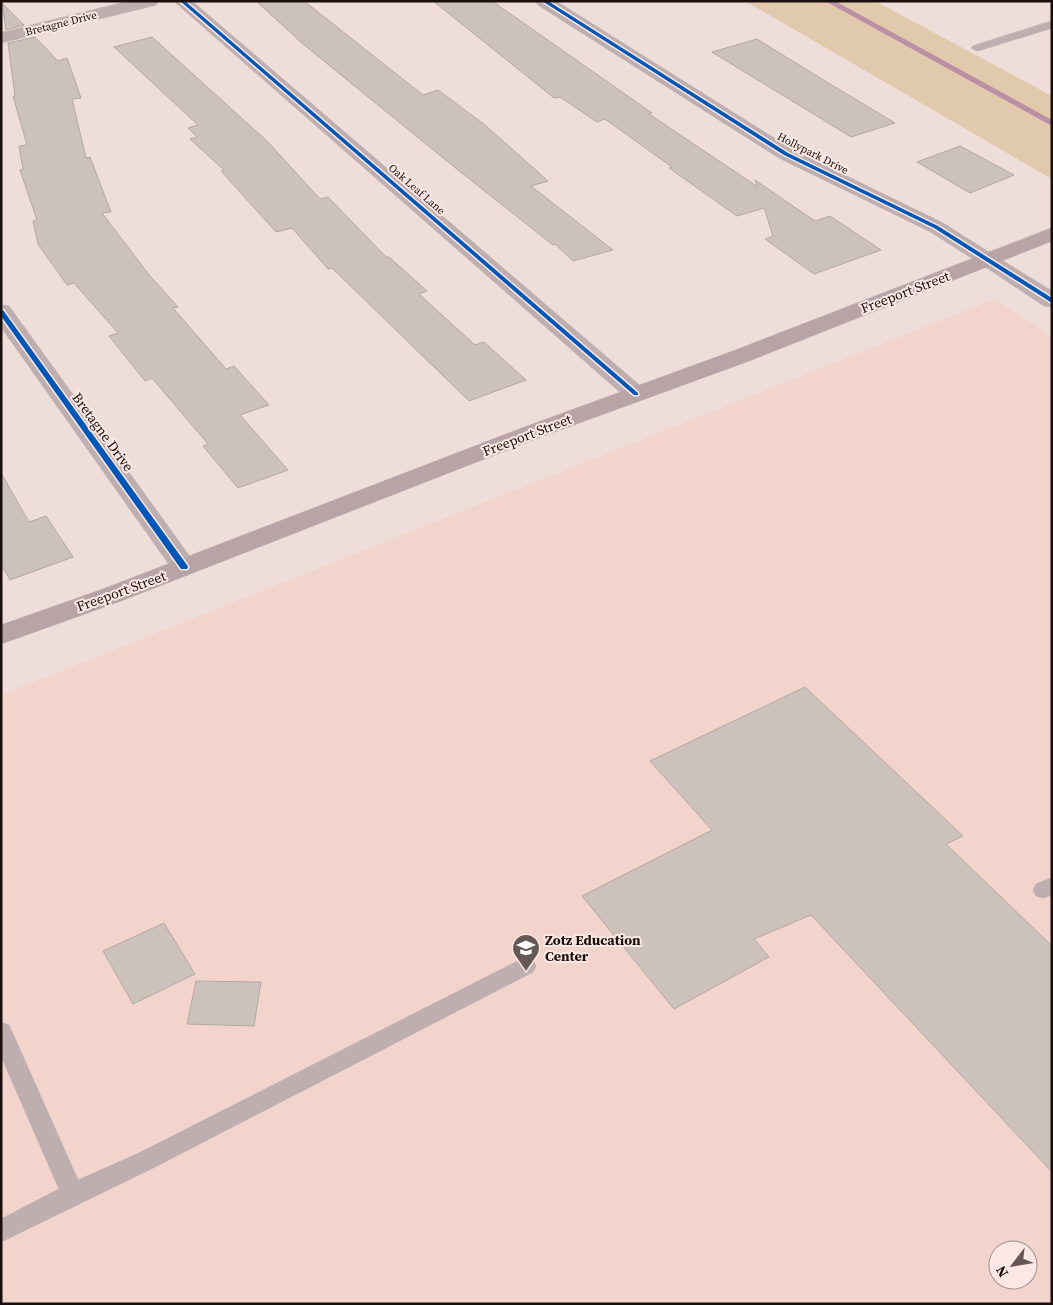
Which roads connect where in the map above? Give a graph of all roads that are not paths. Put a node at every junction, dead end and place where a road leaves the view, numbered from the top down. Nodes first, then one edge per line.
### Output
1 (150, 1) edge
2 (182, 1) edge
3 (544, 1) edge
4 (1052, 24) edge
5 (1, 38) edge
6 (977, 48) dead end
7 (1052, 234) edge
8 (988, 260) junction
9 (1052, 301) edge
10 (1, 311) edge
11 (636, 394) junction
12 (184, 567) junction
13 (1, 635) edge
14 (526, 966) dead end
15 (1, 1031) edge
16 (73, 1194) junction
17 (1, 1231) edge

1 - 5 street, Bretagne Drive
2 - 11 street, Oak Leaf Lane
3 - 8 street, Hollypark Drive
4 - 6 lane
7 - 8 main road, Freeport Street
8 - 9 street, Hollypark Drive
8 - 11 main road, Freeport Street
10 - 12 street, Bretagne Drive
11 - 12 main road, Freeport Street
12 - 13 main road, Freeport Street
14 - 16 lane
15 - 16 lane
16 - 17 lane

